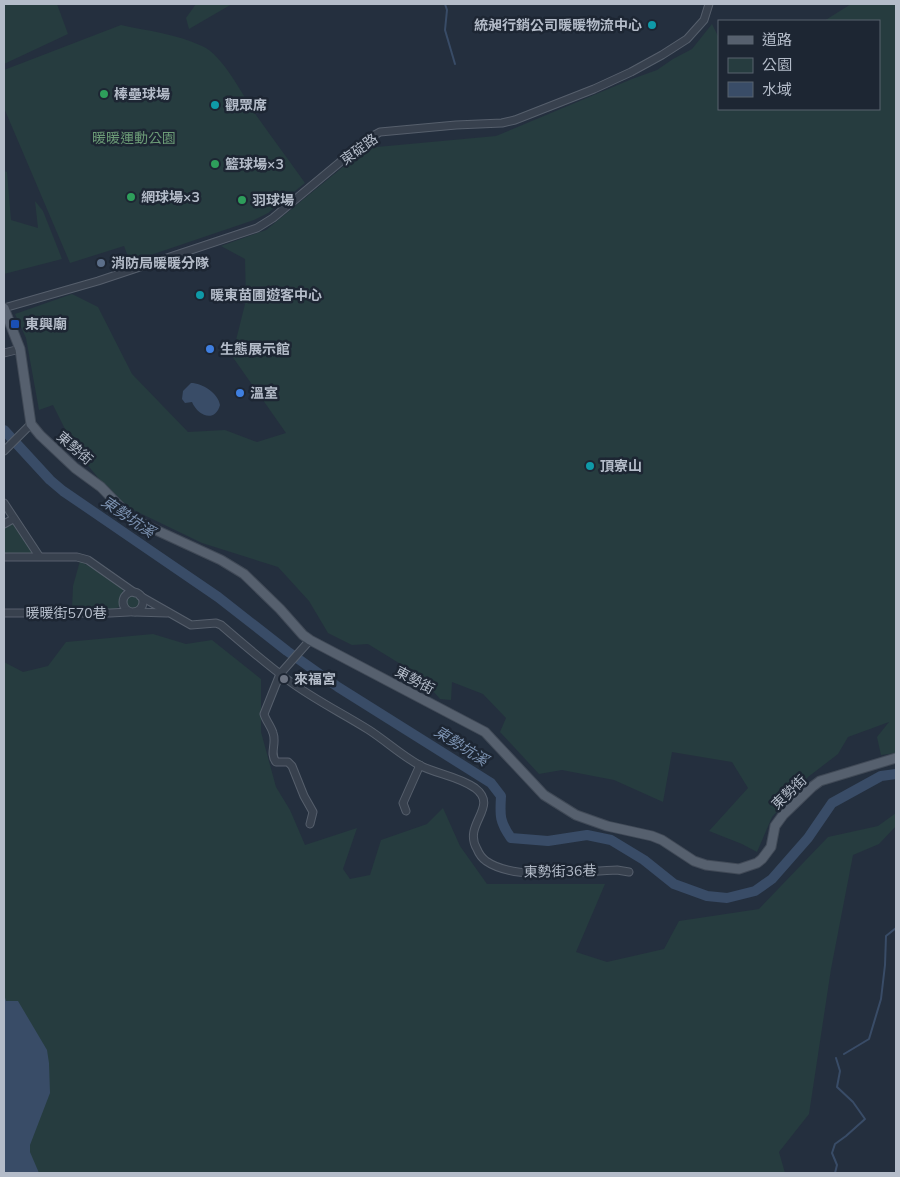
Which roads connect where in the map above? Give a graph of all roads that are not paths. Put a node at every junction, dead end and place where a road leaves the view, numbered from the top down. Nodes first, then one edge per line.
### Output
1 (709, 4) edge
2 (4, 308) edge
3 (20, 349) junction
4 (4, 353) edge
5 (28, 427) junction
6 (4, 451) edge
7 (4, 503) edge
8 (13, 519) junction
9 (4, 524) edge
10 (39, 556) junction
11 (4, 557) edge
12 (138, 594) junction
13 (132, 612) junction
14 (4, 613) edge
15 (167, 613) junction
16 (307, 644) junction
17 (282, 672) junction
18 (896, 758) edge
19 (420, 765) junction
20 (406, 811) dead end
21 (310, 824) dead end
22 (629, 872) dead end

1 - 2 street, 東碇路
2 - 3 main road
3 - 4 street
3 - 5 main road
5 - 6 street
5 - 16 main road, 東勢街
7 - 8 street
8 - 9 street
8 - 10 street
10 - 11 street
10 - 12 street
12 - 13 street
12 - 13 street
12 - 15 street
13 - 14 street, 暖暖街570巷
13 - 15 street, 暖暖街570巷
15 - 17 street
16 - 17 street
16 - 18 main road, 東勢街
17 - 19 street, 東勢街36巷
17 - 21 street
19 - 20 street
19 - 22 street, 東勢街36巷

